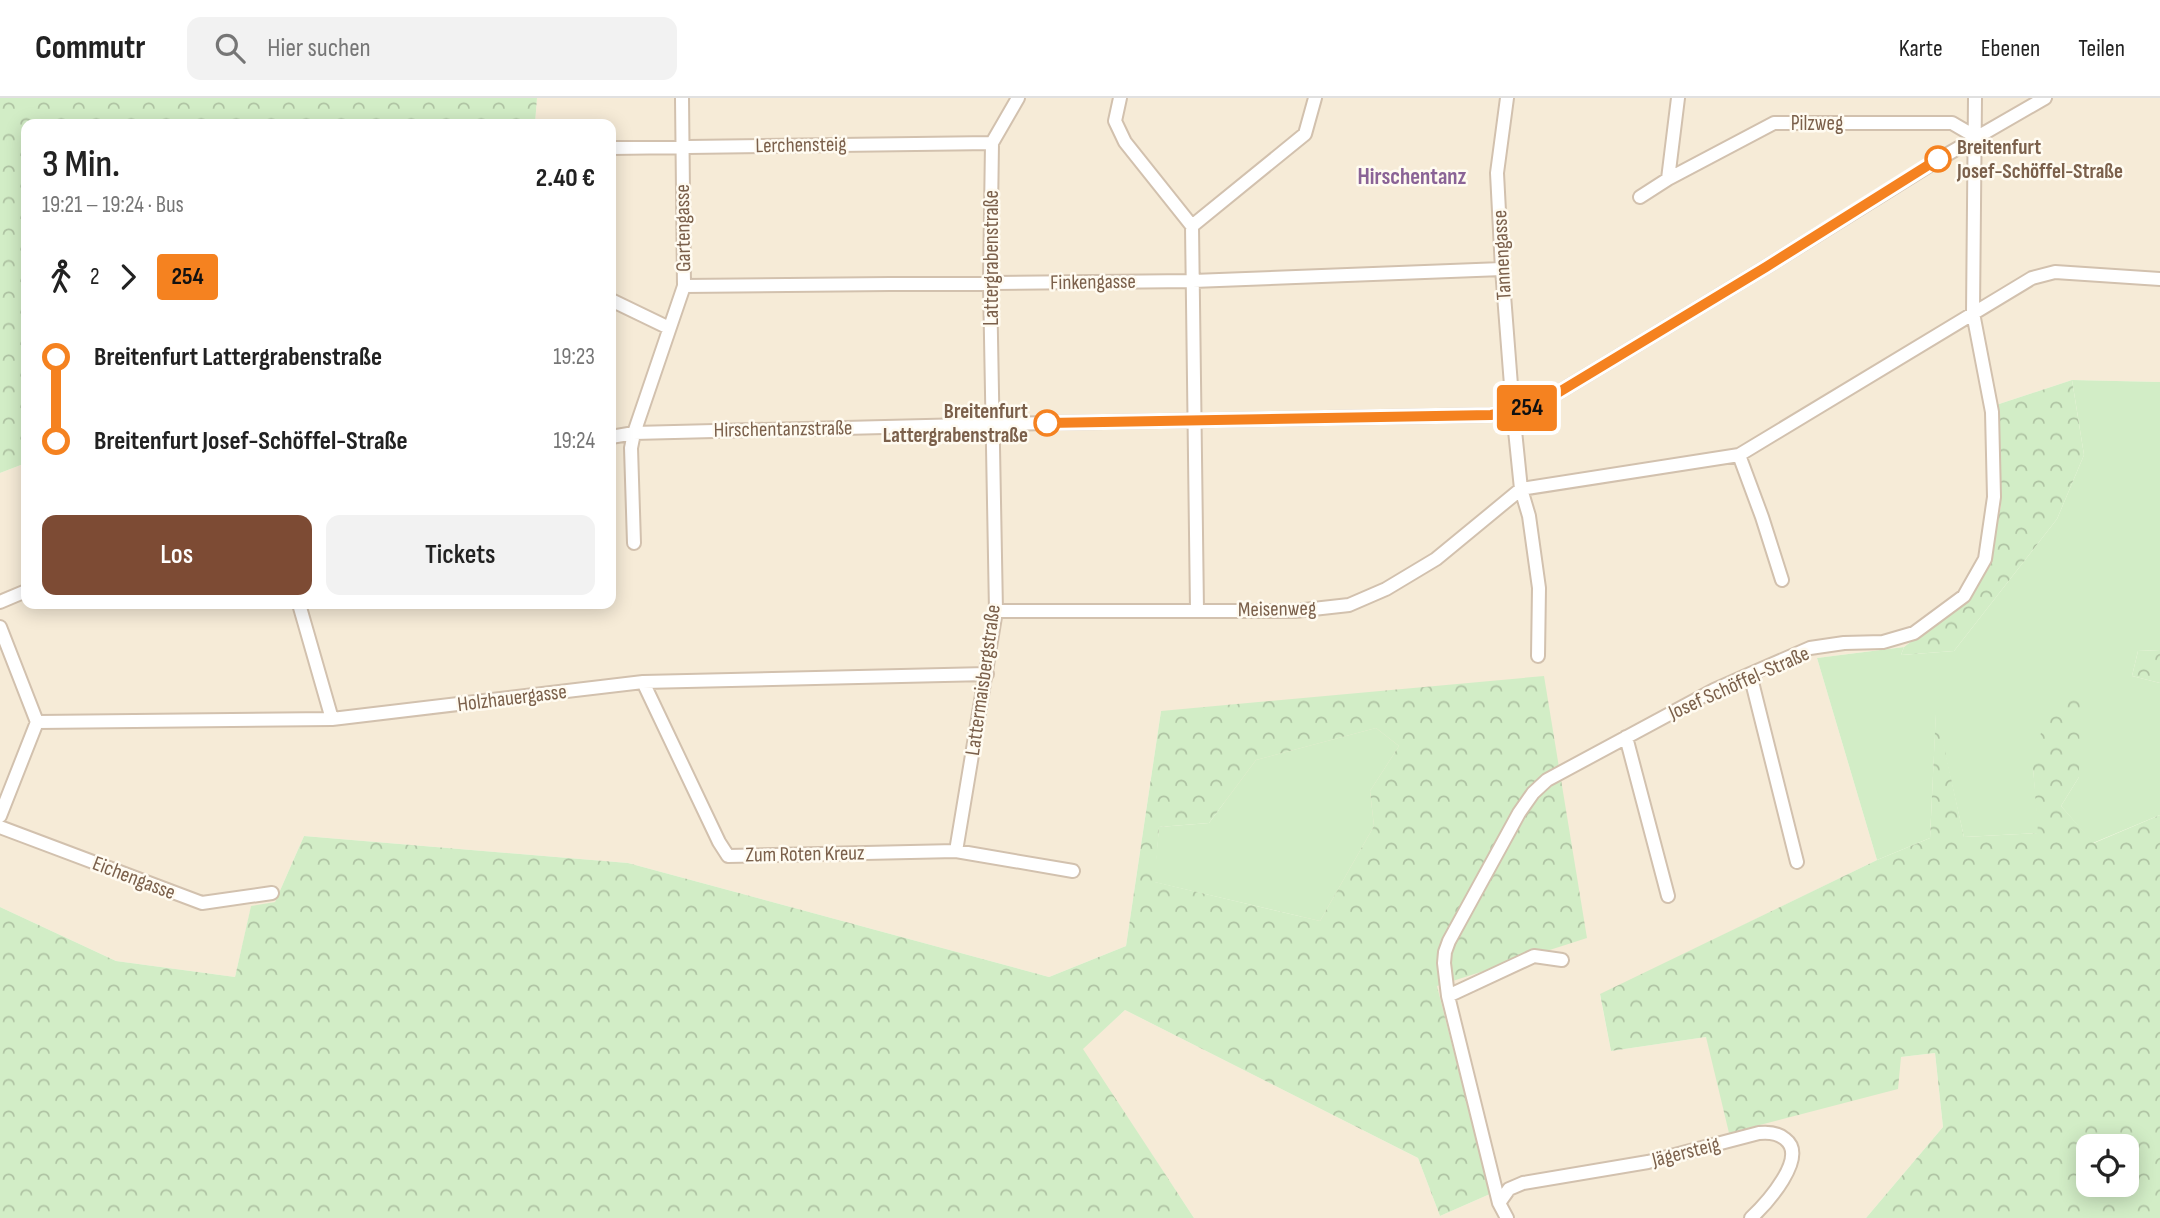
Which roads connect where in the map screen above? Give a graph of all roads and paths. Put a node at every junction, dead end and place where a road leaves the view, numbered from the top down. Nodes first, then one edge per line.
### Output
1 (682, 98) edge
2 (1018, 98) edge
3 (1120, 98) edge
4 (1315, 98) edge
5 (1507, 98) edge
6 (1678, 98) edge
7 (1975, 98) edge
8 (2045, 98) edge
9 (1976, 137) junction
10 (992, 143) junction
11 (681, 147) junction
12 (616, 148) edge
13 (1668, 179) junction
14 (1640, 197) dead end
15 (1192, 226) junction
16 (1502, 269) junction
17 (2160, 279) edge
18 (1193, 281) junction
19 (990, 283) junction
20 (684, 286) junction
21 (616, 302) edge
22 (1973, 313) junction
23 (669, 328) junction
24 (1513, 411) junction
25 (1196, 422) junction
26 (994, 424) junction
27 (634, 433) junction
28 (616, 436) edge
29 (1739, 455) junction
30 (1521, 489) junction
31 (634, 542) dead end
32 (1782, 580) dead end
33 (21, 594) edge
34 (0, 602) edge
35 (300, 609) edge
36 (1197, 610) junction
37 (996, 611) junction
38 (0, 627) edge
39 (1538, 656) dead end
40 (987, 674) junction
41 (1751, 674) junction
42 (643, 682) junction
43 (332, 719) junction
44 (37, 722) junction
45 (1626, 737) junction
46 (0, 816) edge
47 (0, 827) edge
48 (956, 851) junction
49 (1797, 862) dead end
50 (1073, 871) dead end
51 (272, 894) dead end
52 (1668, 897) dead end
53 (1562, 960) dead end
54 (1448, 996) junction
55 (1499, 1203) junction
56 (1507, 1218) edge
57 (1751, 1218) edge

1 - 11 street, Gartengasse
2 - 10 street, Lattergrabenstraße
3 - 15 street
4 - 15 street
5 - 16 street, Tannengasse
6 - 13 street
7 - 9 street, Josef Schöffel-Straße
8 - 9 street, Hirschentanzstraße
9 - 13 street, Pilzweg
9 - 22 street, Josef Schöffel-Straße
9 - 24 street, Hirschentanzstraße
10 - 11 street, Lerchensteig
10 - 19 street, Lattergrabenstraße
11 - 12 street, Lerchensteig
11 - 20 street, Gartengasse
13 - 14 street, Pilzweg
15 - 18 street
16 - 18 street, Finkengasse
16 - 24 street, Tannengasse
17 - 22 street
18 - 19 street, Finkengasse
18 - 25 street
19 - 20 street, Finkengasse
19 - 26 street, Lattergrabenstraße
20 - 23 street, Gartengasse
21 - 23 street
22 - 29 street
22 - 41 street, Josef Schöffel-Straße
23 - 27 street, Gartengasse
24 - 25 street, Hirschentanzstraße
24 - 30 street
25 - 26 street, Hirschentanzstraße
25 - 36 street
26 - 27 street, Hirschentanzstraße
26 - 37 street, Lattermaisbergstraße
27 - 28 street, Hirschentanzstraße
27 - 31 street
29 - 30 street
29 - 32 street
30 - 36 street, Meisenweg
30 - 39 street
33 - 34 street
35 - 43 street
36 - 37 street, Meisenweg
37 - 40 street, Lattermaisbergstraße
38 - 44 street
40 - 42 street, Holzhauergasse
40 - 48 street, Lattermaisbergstraße
41 - 45 street, Josef Schöffel-Straße
41 - 49 street
42 - 43 street, Holzhauergasse
42 - 48 street, Zum Roten Kreuz
43 - 44 street, Holzhauergasse
44 - 46 street
45 - 52 street
45 - 54 street, Josef Schöffel-Straße
47 - 51 street, Eichengasse
48 - 50 street, Zum Roten Kreuz
53 - 54 street
54 - 55 street, Josef Schöffel-Straße
55 - 56 street, Josef Schöffel-Straße
55 - 57 street, Jägersteig

